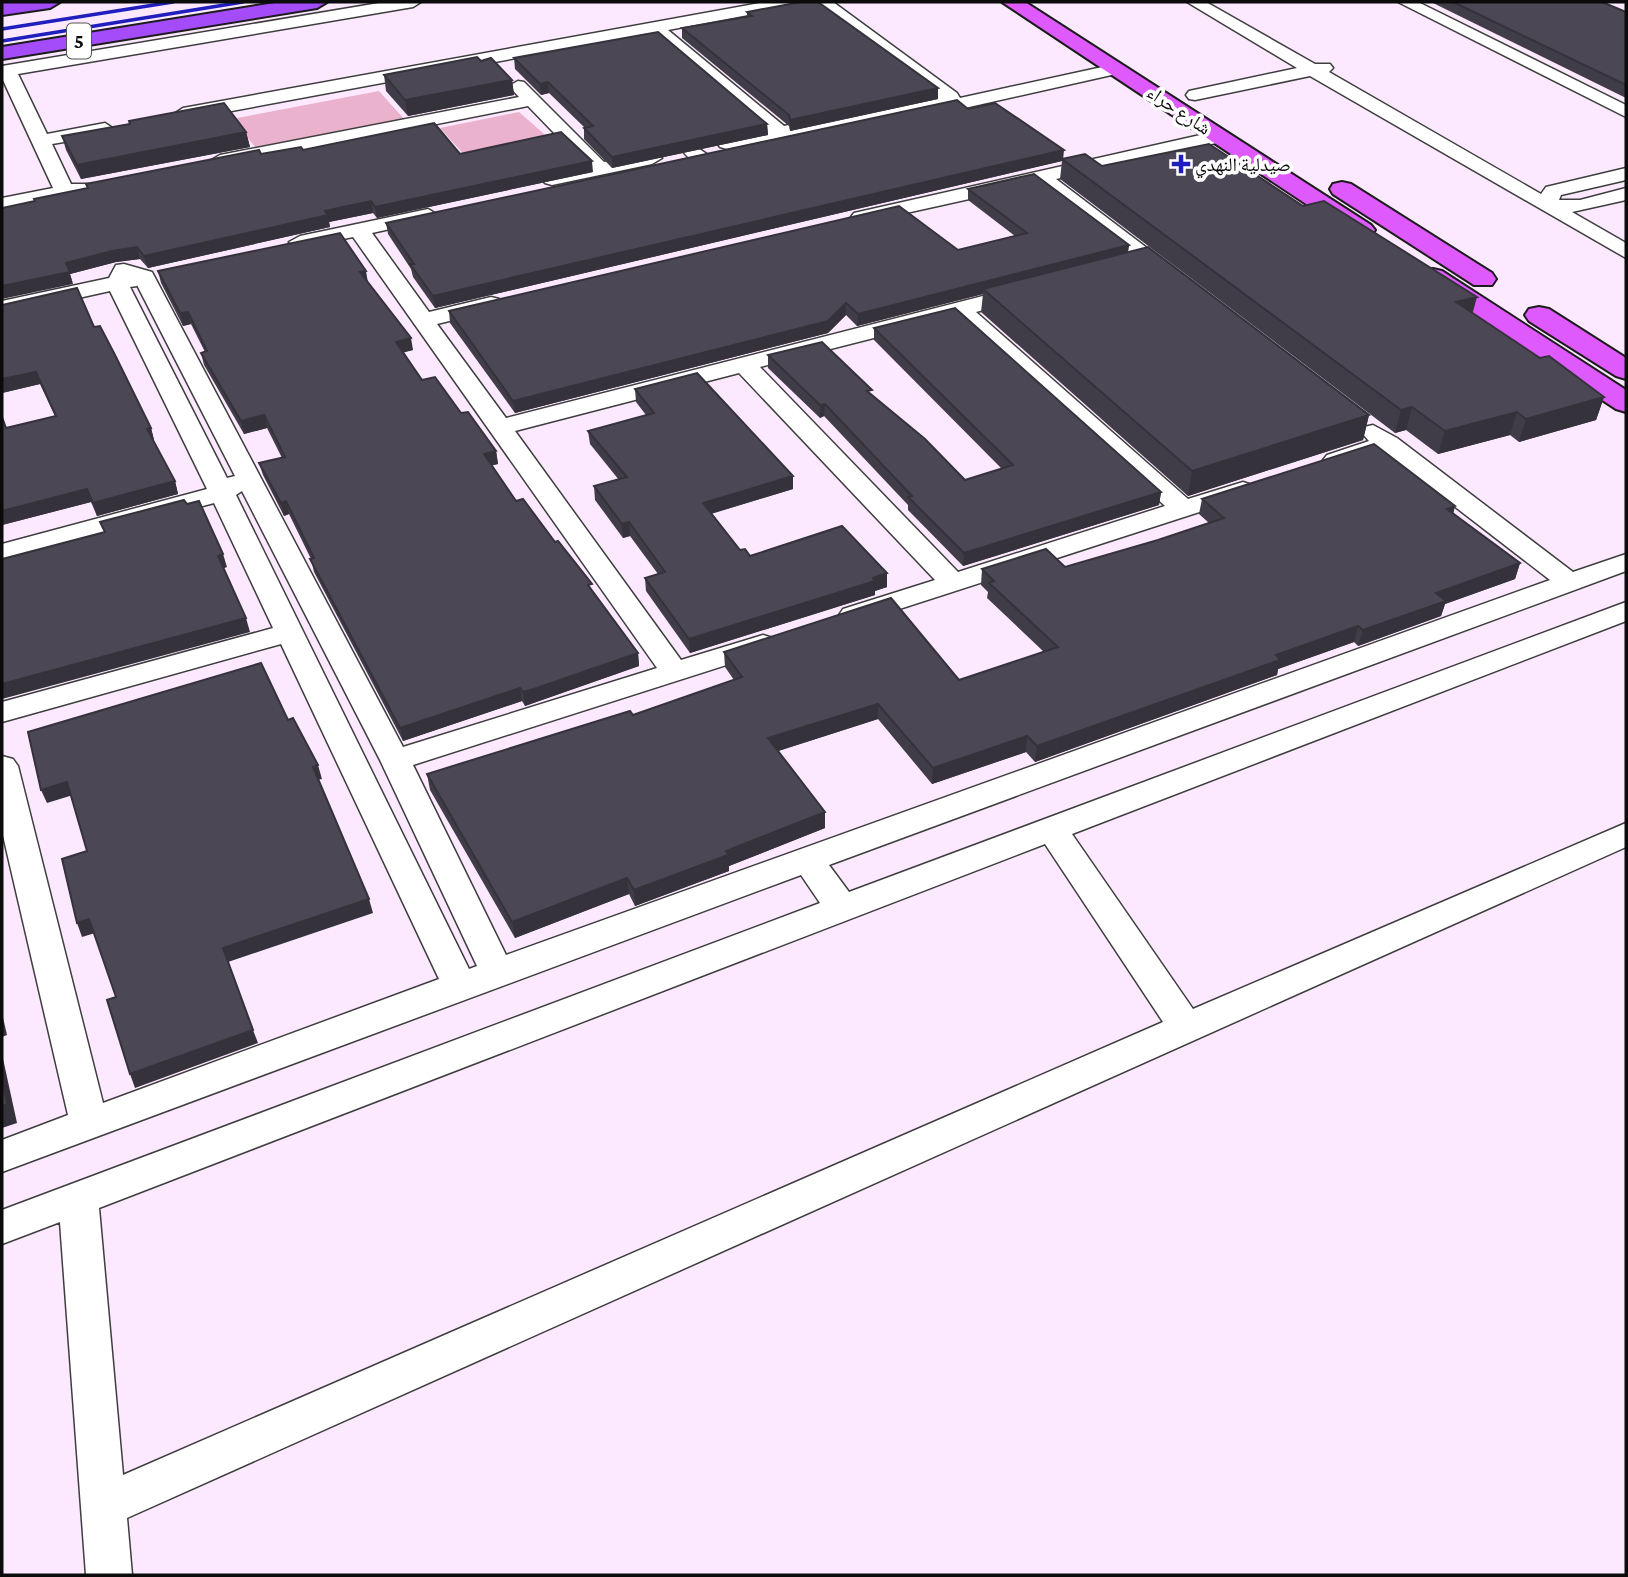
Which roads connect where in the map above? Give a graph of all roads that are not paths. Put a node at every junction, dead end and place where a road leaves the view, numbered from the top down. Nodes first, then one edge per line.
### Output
1 (50, 2) edge
2 (317, 2) edge
3 (413, 2) edge
4 (791, 2) edge
5 (824, 2) edge
6 (1012, 2) edge
7 (1195, 2) edge
8 (1223, 2) edge
9 (1406, 2) edge
10 (2, 9) edge
11 (1047, 13) edge
12 (654, 27) junction
13 (2, 55) edge
14 (490, 57) junction
15 (1110, 65) junction
16 (1337, 65) junction
17 (1313, 70) junction
18 (1195, 95) junction
19 (951, 97) junction
20 (531, 100) junction
21 (1626, 112) edge
22 (164, 118) edge
23 (124, 125) edge
24 (780, 132) junction
25 (1218, 137) junction
26 (43, 140) junction
27 (685, 160) junction
28 (202, 165) edge
29 (600, 169) junction
30 (1626, 174) edge
31 (1038, 176) junction
32 (106, 184) edge
33 (65, 192) junction
34 (1626, 194) edge
35 (1549, 199) junction
36 (2, 204) edge
37 (1580, 206) junction
38 (838, 223) edge
39 (358, 229) junction
40 (1626, 231) edge
41 (1378, 241) edge
42 (1626, 252) edge
43 (1149, 260) junction
44 (1411, 262) edge
45 (1122, 267) edge
46 (144, 273) junction
47 (1182, 285) edge
48 (1041, 288) edge
49 (1500, 290) dead end
50 (2, 296) edge
51 (517, 298) edge
52 (1523, 304) dead end
53 (2, 308) edge
54 (960, 309) junction
55 (424, 320) junction
56 (744, 364) junction
57 (1626, 370) edge
58 (1626, 403) edge
59 (1355, 418) edge
60 (500, 426) junction
61 (1388, 443) junction
62 (1311, 468) edge
63 (247, 477) junction
64 (1273, 480) edge
65 (218, 487) junction
66 (1183, 509) junction
67 (2, 535) edge
68 (2, 552) edge
69 (1626, 562) edge
70 (1568, 581) junction
71 (953, 583) junction
72 (1626, 611) edge
73 (834, 621) edge
74 (289, 634) junction
75 (794, 634) edge
76 (675, 672) junction
77 (2, 712) edge
78 (395, 760) junction
79 (2, 766) edge
80 (1052, 829) junction
81 (1626, 834) edge
82 (807, 859) junction
83 (842, 908) junction
84 (498, 972) junction
85 (460, 986) junction
86 (1186, 1028) junction
87 (89, 1123) junction
88 (2, 1156) edge
89 (78, 1198) junction
90 (2, 1227) edge
91 (103, 1506) junction
92 (109, 1575) edge

1 - 10 highway, 5
2 - 13 highway
3 - 26 street
4 - 12 street
5 - 19 street
6 - 11 main road, شارع حراء
7 - 17 street
8 - 16 street
9 - 21 street
11 - 15 main road, شارع حراء
11 - 18 main road, شارع حراء
12 - 14 street
12 - 24 street
14 - 20 street
14 - 22 street
15 - 19 street
15 - 25 main road, شارع حراء
15 - 27 street
16 - 17 street
16 - 35 street
17 - 18 street
17 - 35 street
18 - 49 main road, شارع حراء
19 - 24 street
20 - 28 street
20 - 29 street
23 - 26 street
24 - 27 street
25 - 31 street
25 - 41 main road, شارع حراء
26 - 33 street
27 - 29 street
27 - 29 street
30 - 35 street
31 - 38 street
31 - 43 street
32 - 33 street
33 - 36 street
34 - 37 street
35 - 37 street
35 - 42 street
37 - 40 street
39 - 39 street
39 - 55 street
43 - 45 street
43 - 47 street
44 - 58 main road
46 - 50 street
46 - 53 street
46 - 63 street
46 - 65 street
48 - 54 street
51 - 55 street
52 - 57 main road
54 - 56 street
54 - 66 street
55 - 60 street
56 - 60 street
56 - 71 street
59 - 61 street
60 - 76 street
61 - 62 street
61 - 70 street
63 - 65 street
63 - 78 street
64 - 66 street
65 - 67 street
65 - 68 street
65 - 74 street
66 - 71 street
69 - 70 street
70 - 82 street
71 - 73 street
72 - 80 street
74 - 77 street
74 - 85 street
75 - 76 street
76 - 78 street
78 - 84 street
79 - 87 street
80 - 83 street
80 - 86 street
81 - 86 street
82 - 83 street
82 - 84 street
83 - 89 street
84 - 85 street
85 - 87 street
86 - 91 street
87 - 88 street
89 - 90 street
89 - 91 street
91 - 92 street

